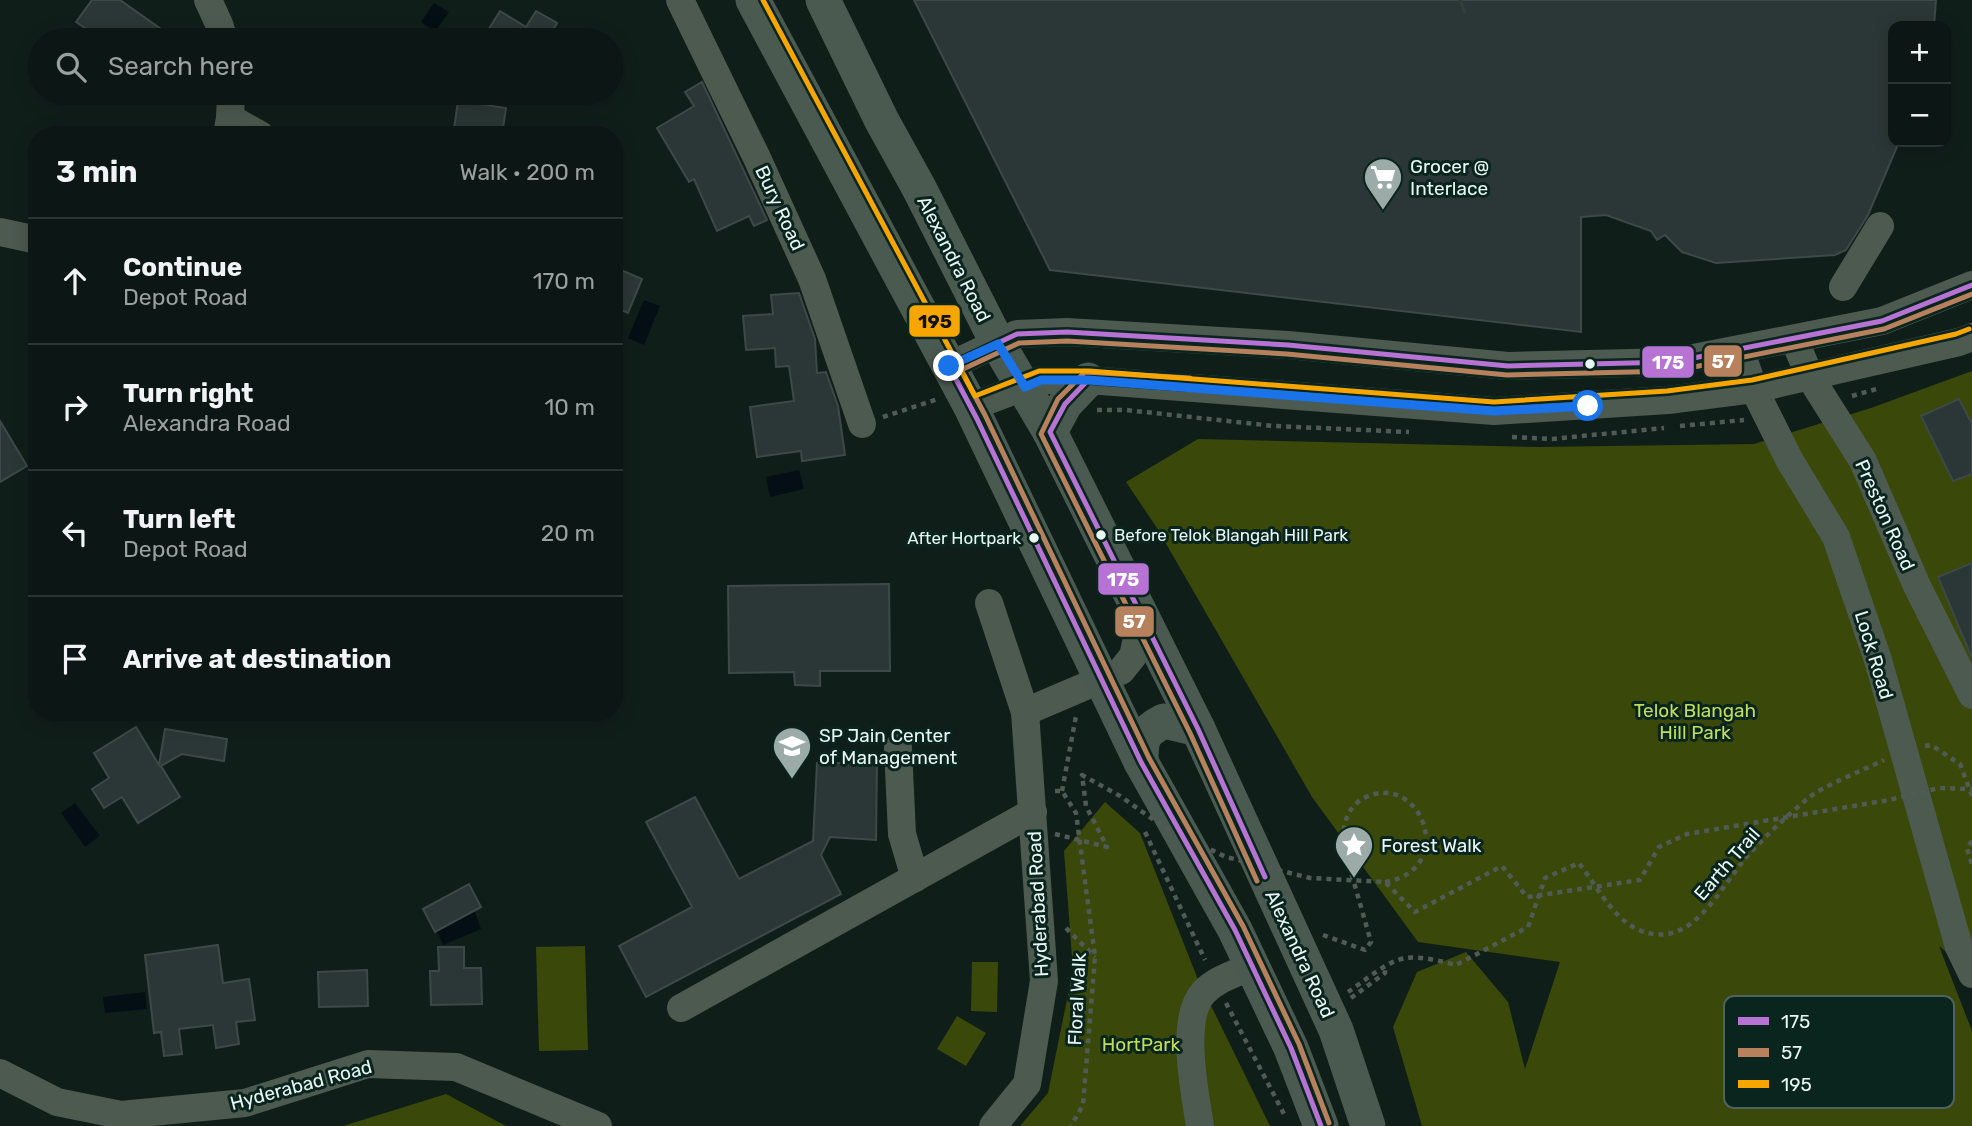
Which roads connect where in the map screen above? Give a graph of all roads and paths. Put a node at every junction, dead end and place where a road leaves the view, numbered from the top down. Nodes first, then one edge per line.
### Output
1 (208, 0) edge
2 (680, 0) edge
3 (753, 0) edge
4 (823, 0) edge
5 (219, 28) edge
6 (229, 115) edge
7 (246, 126) edge
8 (1880, 226) dead end
9 (0, 232) edge
10 (28, 238) edge
11 (1972, 285) edge
12 (1843, 287) dead end
13 (1972, 337) edge
14 (1794, 339) junction
15 (998, 344) junction
16 (1740, 350) junction
17 (949, 366) junction
18 (1810, 377) junction
19 (1088, 380) junction
20 (1025, 387) junction
21 (1754, 389) junction
22 (937, 399) dead end
23 (971, 407) junction
24 (862, 424) joint
25 (1050, 432) junction
26 (989, 603) dead end
27 (1142, 617) junction
28 (1092, 682) junction
29 (1972, 695) edge
30 (1025, 712) junction
31 (1198, 729) junction
32 (1931, 745) dead end
33 (898, 748) dead end
34 (1903, 753) junction
35 (1141, 762) junction
36 (1963, 772) junction
37 (1972, 772) edge
38 (1972, 789) edge
39 (1062, 791) junction
40 (1972, 796) edge
41 (1045, 809) junction
42 (1972, 841) edge
43 (1972, 865) edge
44 (915, 878) junction
45 (1385, 882) junction
46 (1322, 935) dead end
47 (1252, 967) junction
48 (1972, 974) edge
49 (1349, 995) dead end
50 (681, 1008) dead end
51 (0, 1073) edge
52 (598, 1126) edge
53 (993, 1126) edge
54 (1071, 1126) edge
55 (1200, 1126) edge
56 (1321, 1126) edge
57 (1368, 1126) edge

1 - 5 street
2 - 24 street, Bury Road
3 - 17 main road
4 - 15 main road, Alexandra Road
6 - 7 street
8 - 12 street
9 - 10 street
11 - 14 street
13 - 18 street
14 - 16 street
14 - 18 street, Preston Road
15 - 16 street
15 - 17 street
15 - 20 main road, Alexandra Road
16 - 21 street, Lock Road
17 - 23 main road
18 - 21 street
18 - 29 street, Preston Road
19 - 20 street
19 - 21 street
19 - 25 main road
20 - 23 street
20 - 25 main road, Alexandra Road
21 - 34 street, Lock Road
22 - 24 path
23 - 28 main road
25 - 27 main road, Alexandra Road
26 - 30 street, Hyderabad Road
27 - 28 street
27 - 31 main road, Alexandra Road
28 - 30 street
28 - 35 main road
28 - 39 path
30 - 41 street, Hyderabad Road
31 - 35 main road
31 - 57 main road, Alexandra Road
32 - 36 path
33 - 44 street
34 - 48 street, Lock Road
34 - 49 path, Earth Trail
35 - 47 main road
36 - 37 path
36 - 40 path
38 - 45 path, bridge
39 - 41 path
39 - 54 path, Floral Walk
41 - 44 street
41 - 45 path, bridge
41 - 53 street, Hyderabad Road
42 - 43 path
44 - 50 street
45 - 46 path
47 - 55 street
47 - 56 main road
51 - 52 street, Hyderabad Road

